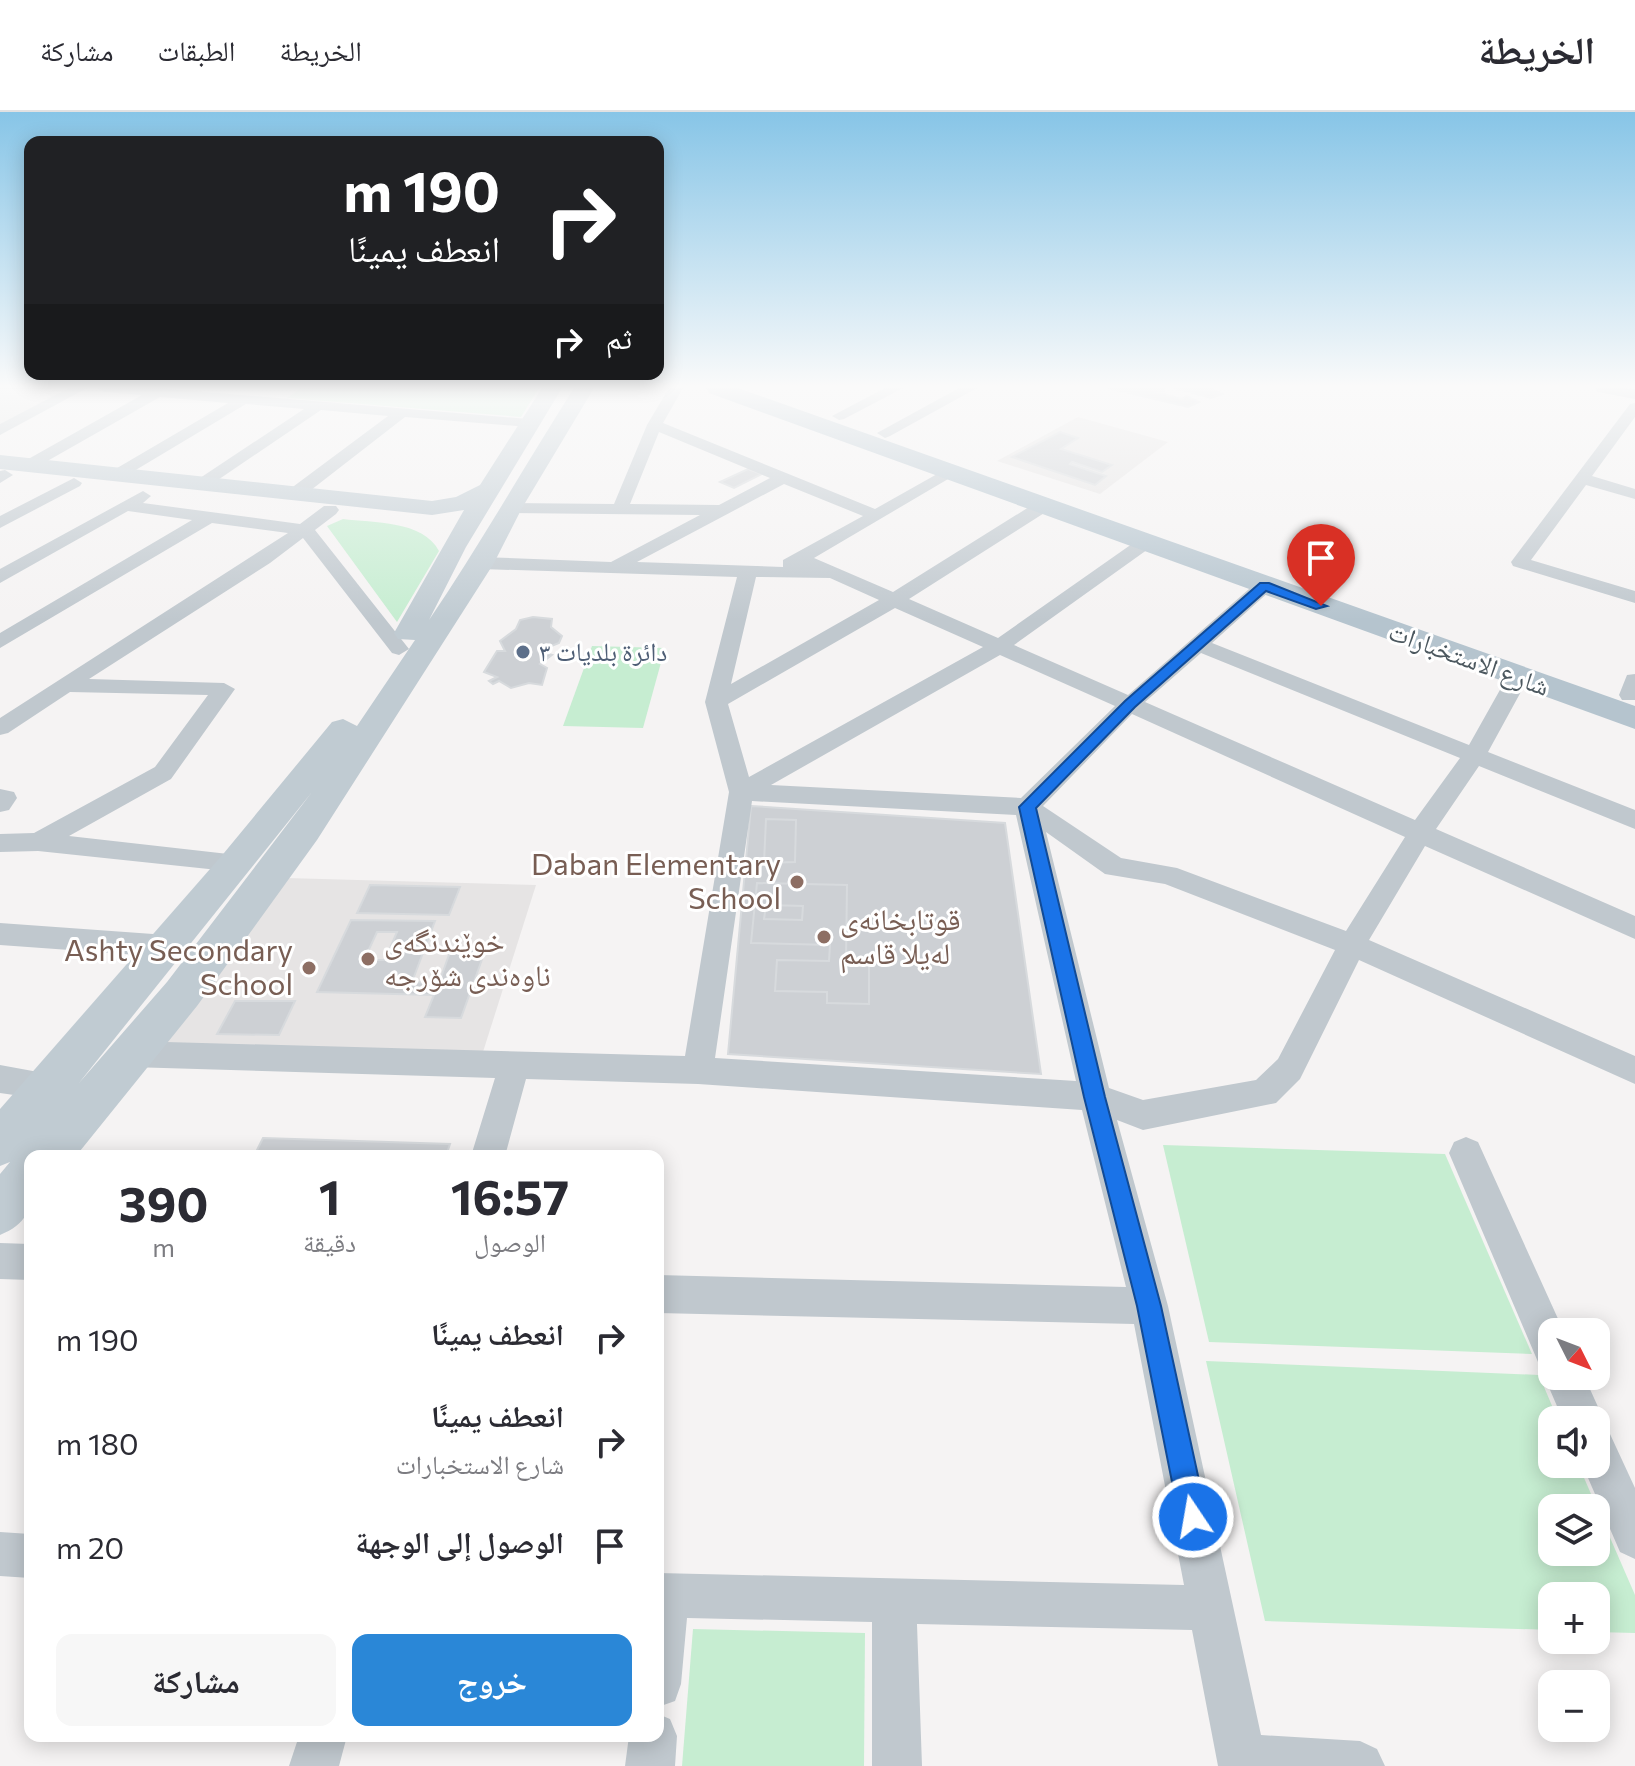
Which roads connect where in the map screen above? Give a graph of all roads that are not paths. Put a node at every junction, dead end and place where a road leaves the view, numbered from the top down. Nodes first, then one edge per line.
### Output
1 (29, 465) edge
2 (31, 465) edge
3 (133, 465) edge
4 (230, 465) edge
5 (333, 465) edge
6 (511, 465) edge
7 (524, 465) edge
8 (648, 465) edge
9 (754, 465) edge
10 (935, 465) edge
11 (976, 465) edge
12 (1590, 465) edge
13 (1, 472) edge
14 (952, 472) junction
15 (118, 474) junction
16 (784, 477) junction
17 (1580, 478) junction
18 (74, 483) junction
19 (203, 483) junction
20 (645, 485) junction
21 (150, 492) junction
22 (296, 493) junction
23 (1635, 494) edge
24 (498, 499) junction
25 (126, 506) junction
26 (1043, 506) junction
27 (620, 509) junction
28 (330, 510) junction
29 (699, 510) junction
30 (721, 510) junction
31 (408, 513) junction
32 (876, 515) junction
33 (211, 516) junction
34 (0, 523) edge
35 (306, 530) junction
36 (1145, 543) junction
37 (467, 555) junction
38 (802, 559) junction
39 (615, 567) junction
40 (748, 571) junction
41 (774, 572) junction
42 (838, 574) junction
43 (0, 577) edge
44 (1264, 586) junction
45 (1635, 597) edge
46 (894, 600) junction
47 (6, 635) edge
48 (1197, 644) junction
49 (998, 647) junction
50 (399, 649) junction
51 (1518, 677) junction
52 (65, 685) junction
53 (1634, 697) edge
54 (716, 702) junction
55 (1130, 704) junction
56 (0, 728) edge
57 (1475, 754) junction
58 (741, 792) junction
59 (0, 797) edge
60 (0, 804) edge
61 (1027, 807) junction
62 (1635, 820) edge
63 (1421, 831) junction
64 (38, 842) junction
65 (0, 843) edge
66 (237, 863) junction
67 (1635, 928) edge
68 (0, 934) edge
69 (1352, 945) junction
70 (167, 946) junction
71 (130, 1054) junction
72 (514, 1066) junction
73 (698, 1070) junction
74 (1635, 1070) edge
75 (0, 1079) edge
76 (49, 1086) junction
77 (1095, 1097) junction
78 (0, 1144) edge
79 (51, 1150) edge
80 (490, 1150) edge
81 (1466, 1153) dead end
82 (24, 1182) edge
83 (0, 1211) edge
84 (0, 1261) edge
85 (24, 1262) edge
86 (664, 1294) edge
87 (1149, 1306) junction
88 (1539, 1318) edge
89 (1609, 1478) edge
90 (1635, 1537) edge
91 (0, 1554) edge
92 (24, 1556) edge
93 (664, 1595) edge
94 (894, 1602) junction
95 (1212, 1608) junction
96 (321, 1742) edge
97 (652, 1742) edge
98 (1243, 1762) edge
99 (314, 1766) edge
100 (650, 1766) edge
101 (897, 1766) edge
102 (1360, 1766) edge

1 - 13 main road
2 - 15 main road
3 - 15 street
4 - 19 street
5 - 22 street
6 - 24 main road
7 - 24 main road
8 - 20 street
9 - 16 street
10 - 14 main road, شارع الاستخبارات
11 - 53 main road, شارع الاستخبارات
12 - 17 street
13 - 18 main road
14 - 26 main road, شارع الاستخبارات
14 - 32 street
15 - 19 main road
16 - 30 street
16 - 32 street
17 - 23 street
17 - 45 street
18 - 21 main road
18 - 34 street
19 - 22 main road
20 - 27 street
20 - 29 street
21 - 25 street
21 - 28 main road
22 - 31 main road
24 - 27 street
24 - 31 main road
24 - 37 main road
25 - 33 street
25 - 43 street
26 - 36 main road, شارع الاستخبارات
26 - 46 street
27 - 29 street
28 - 31 main road
28 - 35 street
29 - 30 street
30 - 39 street
31 - 37 main road
32 - 38 street
33 - 35 street
33 - 47 street
35 - 50 street
35 - 52 street
36 - 44 main road, شارع الاستخبارات
36 - 49 street
37 - 39 street
37 - 50 main road
37 - 71 main road
38 - 41 street
38 - 42 street
39 - 40 street
40 - 41 street
40 - 54 street
41 - 42 street
42 - 46 street
44 - 48 street
44 - 51 main road, شارع الاستخبارات
46 - 49 street
46 - 54 street
48 - 55 street
48 - 57 street
49 - 55 street
49 - 58 street
50 - 66 main road
51 - 53 main road, شارع الاستخبارات
51 - 57 street
52 - 56 street
52 - 64 street
54 - 58 street
55 - 61 street
55 - 63 street
57 - 62 street
57 - 63 street
58 - 61 street
58 - 73 street
59 - 60 street
61 - 69 street
61 - 77 street
63 - 67 street
63 - 69 street
64 - 65 street
64 - 66 street
66 - 70 main road
68 - 70 street
69 - 74 street
69 - 77 street
70 - 76 main road
71 - 72 street
71 - 79 main road
72 - 73 street
72 - 80 street
73 - 77 street
75 - 76 street
76 - 78 main road
77 - 87 street
81 - 88 street
82 - 83 main road
84 - 85 street
86 - 87 street
87 - 95 street
89 - 90 street
91 - 92 street
93 - 94 street
94 - 95 street
94 - 101 street
95 - 98 street
96 - 99 street
97 - 100 street
98 - 102 street

